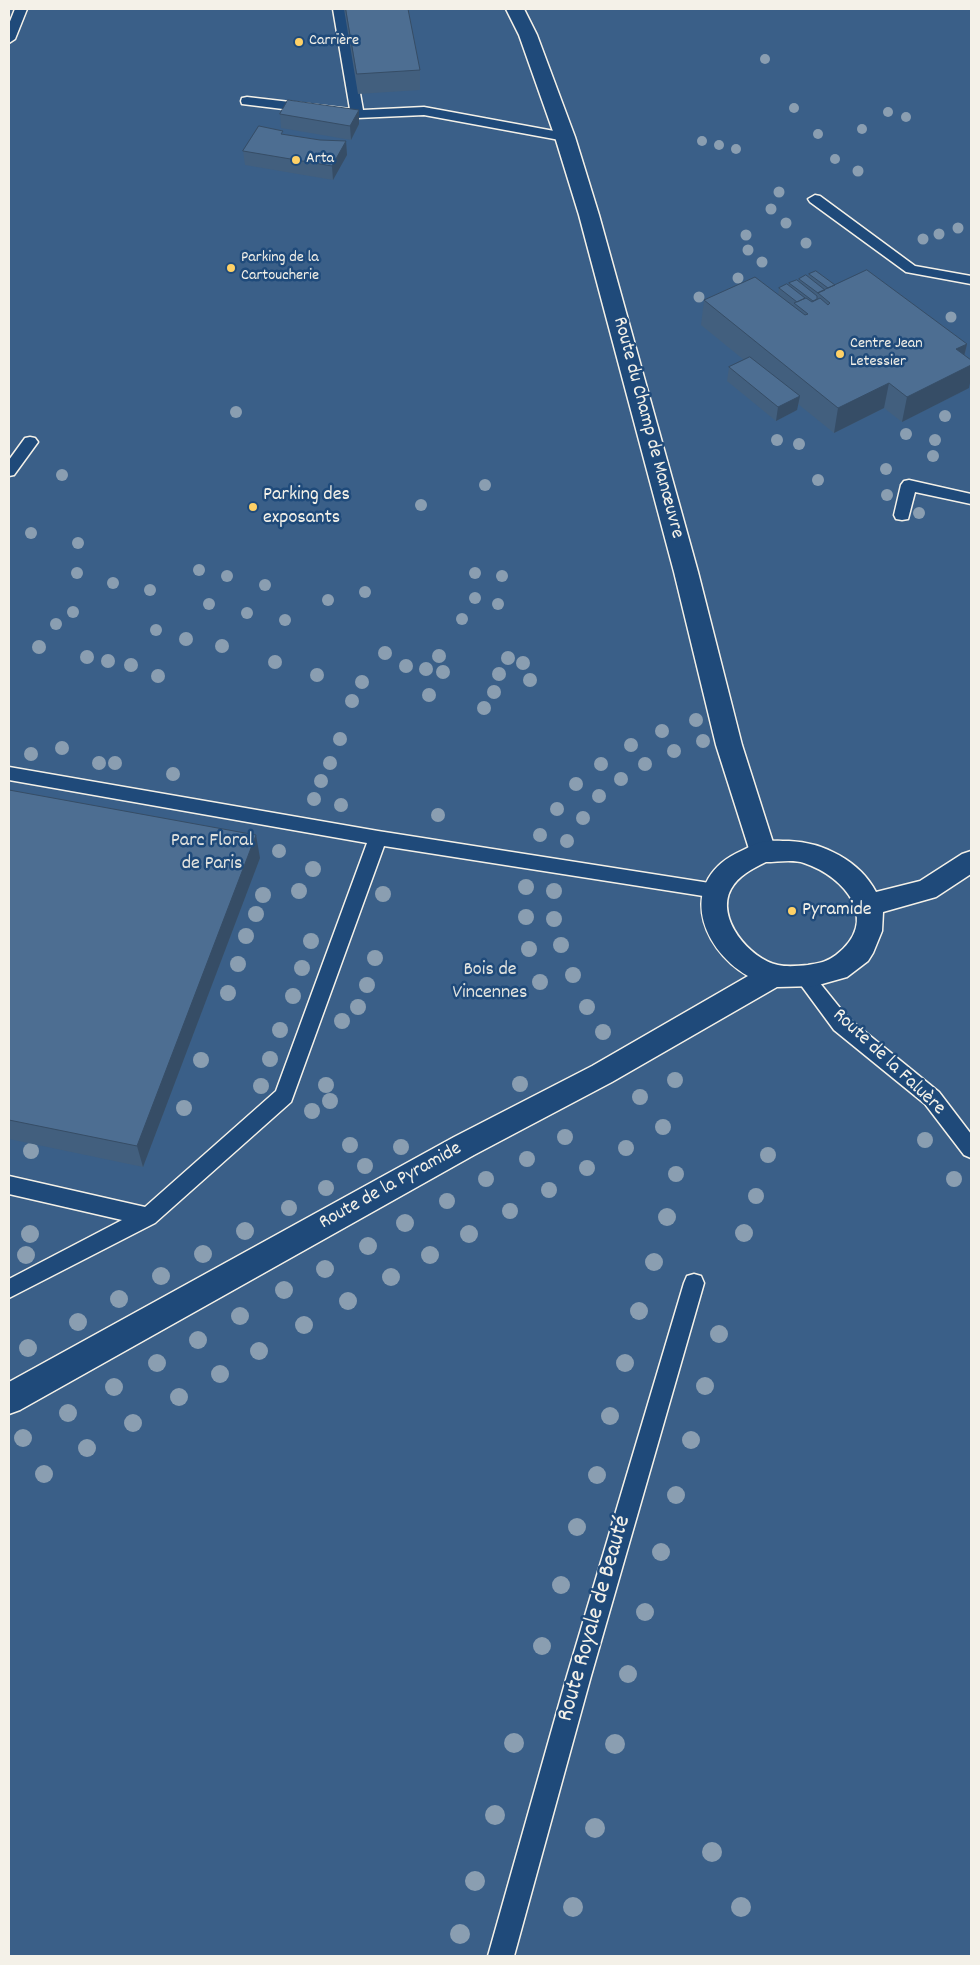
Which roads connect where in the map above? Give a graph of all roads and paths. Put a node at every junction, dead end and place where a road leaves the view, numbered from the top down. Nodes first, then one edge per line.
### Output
1 (21, 9) edge
2 (338, 9) edge
3 (515, 9) edge
4 (9, 39) edge
5 (247, 101) dead end
6 (357, 114) junction
7 (565, 137) junction
8 (815, 199) dead end
9 (971, 280) edge
10 (30, 442) dead end
11 (9, 471) edge
12 (971, 499) edge
13 (902, 515) dead end
14 (9, 773) edge
15 (378, 838) junction
16 (763, 852) junction
17 (971, 861) edge
18 (716, 891) junction
19 (870, 904) junction
20 (774, 975) junction
21 (804, 977) junction
22 (971, 1149) edge
23 (9, 1185) edge
24 (148, 1217) junction
25 (694, 1283) dead end
26 (9, 1289) edge
27 (9, 1399) edge
28 (501, 1956) edge

1 - 4 lane
2 - 6 lane
3 - 7 street, Route du Champ de Manœuvre
5 - 6 lane
6 - 7 lane
7 - 16 street, Route du Champ de Manœuvre
8 - 9 lane
10 - 11 lane
12 - 13 lane
14 - 15 lane
15 - 18 lane
15 - 24 lane
16 - 18 street
16 - 19 street
17 - 19 street
18 - 20 street
19 - 21 street
20 - 21 street
20 - 27 street, Route de la Pyramide
21 - 22 lane, Route de la Faluère
23 - 24 lane
24 - 26 lane
25 - 28 lane, Route Royale de Beauté

